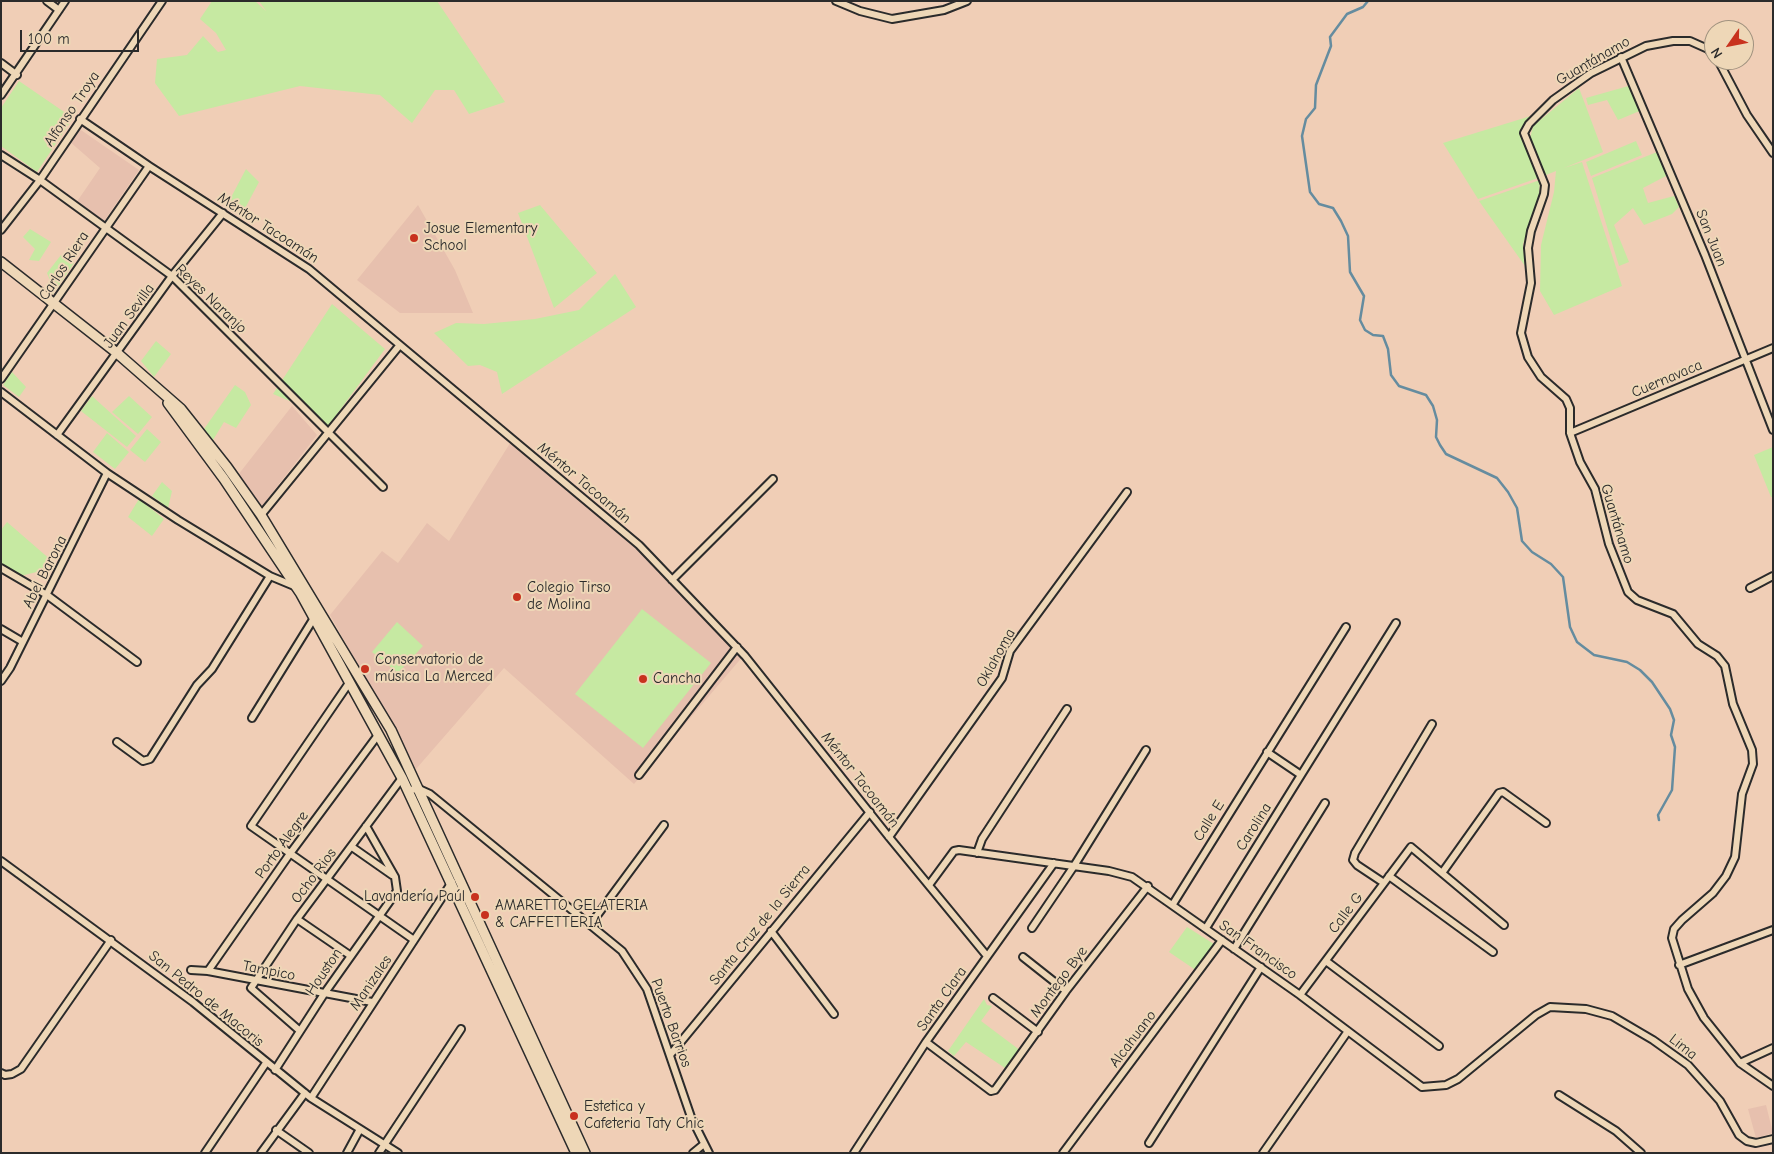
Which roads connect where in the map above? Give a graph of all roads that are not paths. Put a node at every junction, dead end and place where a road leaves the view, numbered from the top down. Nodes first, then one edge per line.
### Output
1 (47, 1) edge
2 (65, 1) edge
3 (162, 1) edge
4 (836, 1) edge
5 (967, 1) edge
6 (59, 10) junction
7 (1704, 47) edge
8 (1621, 57) junction
9 (1, 63) edge
10 (1723, 70) edge
11 (17, 75) junction
12 (1, 95) edge
13 (80, 119) junction
14 (1773, 153) edge
15 (1, 155) edge
16 (149, 166) junction
17 (40, 180) junction
18 (223, 213) junction
19 (104, 228) junction
20 (1, 230) edge
21 (1, 262) edge
22 (172, 276) junction
23 (55, 303) junction
24 (399, 346) junction
25 (1773, 348) edge
26 (117, 353) junction
27 (1745, 360) junction
28 (1, 379) edge
29 (159, 391) junction
30 (1, 392) edge
31 (1773, 430) edge
32 (1570, 433) junction
33 (328, 434) junction
34 (57, 435) junction
35 (107, 473) junction
36 (773, 479) dead end
37 (383, 487) dead end
38 (1127, 492) dead end
39 (261, 515) junction
40 (1, 568) edge
41 (270, 576) junction
42 (1773, 576) edge
43 (672, 580) junction
44 (294, 586) junction
45 (1750, 588) dead end
46 (47, 595) junction
47 (314, 618) junction
48 (1396, 623) dead end
49 (1346, 627) dead end
50 (1, 628) edge
51 (23, 642) junction
52 (737, 647) junction
53 (137, 662) dead end
54 (1, 681) edge
55 (350, 684) junction
56 (1067, 709) dead end
57 (252, 718) dead end
58 (1432, 724) dead end
59 (378, 734) junction
60 (116, 742) dead end
61 (1146, 750) dead end
62 (1267, 752) junction
63 (638, 775) dead end
64 (1301, 775) junction
65 (402, 778) junction
66 (419, 789) junction
67 (408, 790) junction
68 (1325, 803) dead end
69 (870, 812) junction
70 (1546, 823) dead end
71 (366, 826) junction
72 (664, 826) dead end
73 (889, 837) junction
74 (352, 847) junction
75 (977, 853) junction
76 (289, 855) junction
77 (1, 862) edge
78 (1054, 863) junction
79 (1074, 866) junction
80 (1442, 873) junction
81 (1389, 876) junction
82 (395, 877) junction
83 (327, 880) junction
84 (452, 882) junction
85 (1384, 883) junction
86 (929, 885) junction
87 (1148, 886) junction
88 (1173, 904) junction
89 (378, 916) junction
90 (298, 919) junction
91 (590, 925) junction
92 (1504, 925) dead end
93 (1032, 928) dead end
94 (1206, 928) junction
95 (1773, 930) edge
96 (771, 931) junction
97 (110, 940) junction
98 (414, 940) junction
99 (1222, 940) junction
100 (1234, 948) junction
101 (1493, 952) dead end
102 (351, 956) junction
103 (988, 956) junction
104 (1023, 957) dead end
105 (1326, 961) junction
106 (1679, 965) junction
107 (1260, 967) junction
108 (191, 970) dead end
109 (208, 971) junction
110 (256, 982) junction
111 (1066, 991) junction
112 (324, 994) junction
113 (1300, 995) junction
114 (993, 998) dead end
115 (372, 1002) junction
116 (1550, 1007) joint
117 (834, 1014) dead end
118 (461, 1029) dead end
119 (300, 1031) junction
120 (1348, 1031) junction
121 (1038, 1032) junction
122 (926, 1042) junction
123 (1439, 1046) dead end
124 (1773, 1048) edge
125 (670, 1055) junction
126 (266, 1063) junction
127 (1740, 1063) junction
128 (274, 1070) junction
129 (1, 1073) edge
130 (1773, 1086) edge
131 (305, 1093) junction
132 (1559, 1095) dead end
133 (312, 1098) junction
134 (360, 1129) junction
135 (276, 1130) junction
136 (1773, 1139) edge
137 (1149, 1143) dead end
138 (384, 1144) junction
139 (704, 1144) junction
140 (205, 1153) edge
141 (261, 1153) edge
142 (309, 1153) edge
143 (347, 1153) edge
144 (379, 1153) edge
145 (398, 1153) edge
146 (576, 1153) edge
147 (585, 1153) edge
148 (693, 1153) edge
149 (709, 1153) edge
150 (854, 1153) edge
151 (1063, 1153) edge
152 (1263, 1153) edge
153 (1641, 1153) edge

1 - 6 street
2 - 6 street
3 - 13 street, Alfonso Troya
4 - 5 street
6 - 11 street
7 - 8 street, Guantánamo
8 - 27 street, San Juan
8 - 32 street, Guantánamo
9 - 11 street
10 - 14 street
11 - 12 street
13 - 16 street, Méntor Tacoamán
13 - 17 street, Alfonso Troya
15 - 17 street, Reyes Naranjo
16 - 18 street, Méntor Tacoamán
16 - 19 street, Carlos Riera
17 - 19 street, Reyes Naranjo
17 - 20 street, Alfonso Troya
18 - 22 street, Juan Sevilla
18 - 24 street, Méntor Tacoamán
19 - 22 street, Reyes Naranjo
19 - 23 street, Carlos Riera
21 - 23 street
22 - 26 street, Juan Sevilla
22 - 33 street, Reyes Naranjo
23 - 26 street
23 - 28 street, Carlos Riera
24 - 33 street
24 - 43 street, Méntor Tacoamán
25 - 27 street, Cuernavaca
26 - 29 street
26 - 34 street, Juan Sevilla
27 - 31 street, San Juan
27 - 32 street, Cuernavaca
29 - 39 street
29 - 44 street
30 - 34 street
32 - 106 street, Guantánamo
33 - 37 street, Reyes Naranjo
33 - 39 street
34 - 35 street
35 - 41 street
35 - 46 street, Abel Barona
36 - 43 street
38 - 73 street, Oklahoma
39 - 66 street
40 - 46 street
41 - 44 street
41 - 60 street
42 - 45 street
43 - 52 street, Méntor Tacoamán
44 - 47 street
46 - 51 street, Abel Barona
46 - 53 street
47 - 55 street
47 - 57 street
48 - 64 street, Carolina
49 - 62 street, Calle E
50 - 51 street
51 - 54 street, Abel Barona
52 - 63 street
52 - 69 street, Méntor Tacoamán
55 - 59 street
55 - 76 street
56 - 75 street
58 - 85 street
59 - 65 street
59 - 76 street, Porto Alegre
61 - 79 street
62 - 64 street
62 - 88 street, Calle E
64 - 94 street, Carolina
65 - 67 street
65 - 71 street, Ocho Rios
66 - 67 street
66 - 91 street, Puerto Barrios
66 - 147 street
67 - 84 street
68 - 100 street
69 - 73 street, Méntor Tacoamán
69 - 96 street, Santa Cruz de la Sierra
70 - 80 street
71 - 74 street, Ocho Rios
71 - 82 street
72 - 91 street
73 - 86 street, Méntor Tacoamán
74 - 82 street
74 - 83 street, Ocho Rios
75 - 78 street, San Francisco
75 - 86 street, San Francisco
76 - 83 street
76 - 109 street, Porto Alegre
77 - 97 street, San Pedro de Macoris
78 - 79 street, San Francisco
78 - 103 street, Santa Clara
79 - 87 street, San Francisco
79 - 93 street
80 - 81 street, Calle G
80 - 92 street
81 - 85 street, Calle G
81 - 101 street
82 - 89 street, Houston
83 - 89 street
83 - 90 street, Ocho Rios
84 - 98 street, Manizales
84 - 146 street
85 - 105 street, Calle G
86 - 103 street, Méntor Tacoamán
87 - 88 street, San Francisco
87 - 111 street, Montego Bye
88 - 94 street, San Francisco
89 - 98 street
89 - 102 street, Houston
90 - 102 street
90 - 110 street, Ocho Rios
91 - 125 street, Puerto Barrios
94 - 99 street, San Francisco
95 - 106 street
96 - 117 street
96 - 125 street, Santa Cruz de la Sierra
97 - 126 street, San Pedro de Macoris
97 - 129 street
98 - 115 street, Manizales
99 - 100 street, San Francisco
99 - 151 street, Alcahuano
100 - 107 street, San Francisco
102 - 112 street, Houston
103 - 122 street, Santa Clara
104 - 111 street
105 - 113 street, Calle G
105 - 123 street
106 - 127 street, Guantánamo
107 - 113 street, San Francisco
107 - 137 street
108 - 109 street, Tampico
109 - 110 street, Tampico
110 - 112 street, Tampico
110 - 119 street, Ocho Rios
111 - 121 street, Montego Bye
112 - 115 street, Tampico
112 - 119 street, Houston
113 - 120 street, San Francisco
114 - 121 street
115 - 133 street, Manizales
116 - 120 street, San Francisco
116 - 136 street, Lima
118 - 138 street
119 - 128 street, Houston
120 - 152 street
121 - 122 street, Montego Bye
122 - 150 street, Santa Clara
124 - 127 street
125 - 139 street, Puerto Barrios
126 - 128 street, San Pedro de Macoris
126 - 140 street
127 - 130 street, Guantánamo
128 - 131 street, San Pedro de Macoris
131 - 133 street, San Pedro de Macoris
131 - 135 street
132 - 153 street
133 - 134 street, San Pedro de Macoris
134 - 138 street, San Pedro de Macoris
134 - 143 street
135 - 141 street
135 - 142 street
138 - 144 street
138 - 145 street, San Pedro de Macoris
139 - 148 street
139 - 149 street, Puerto Barrios

